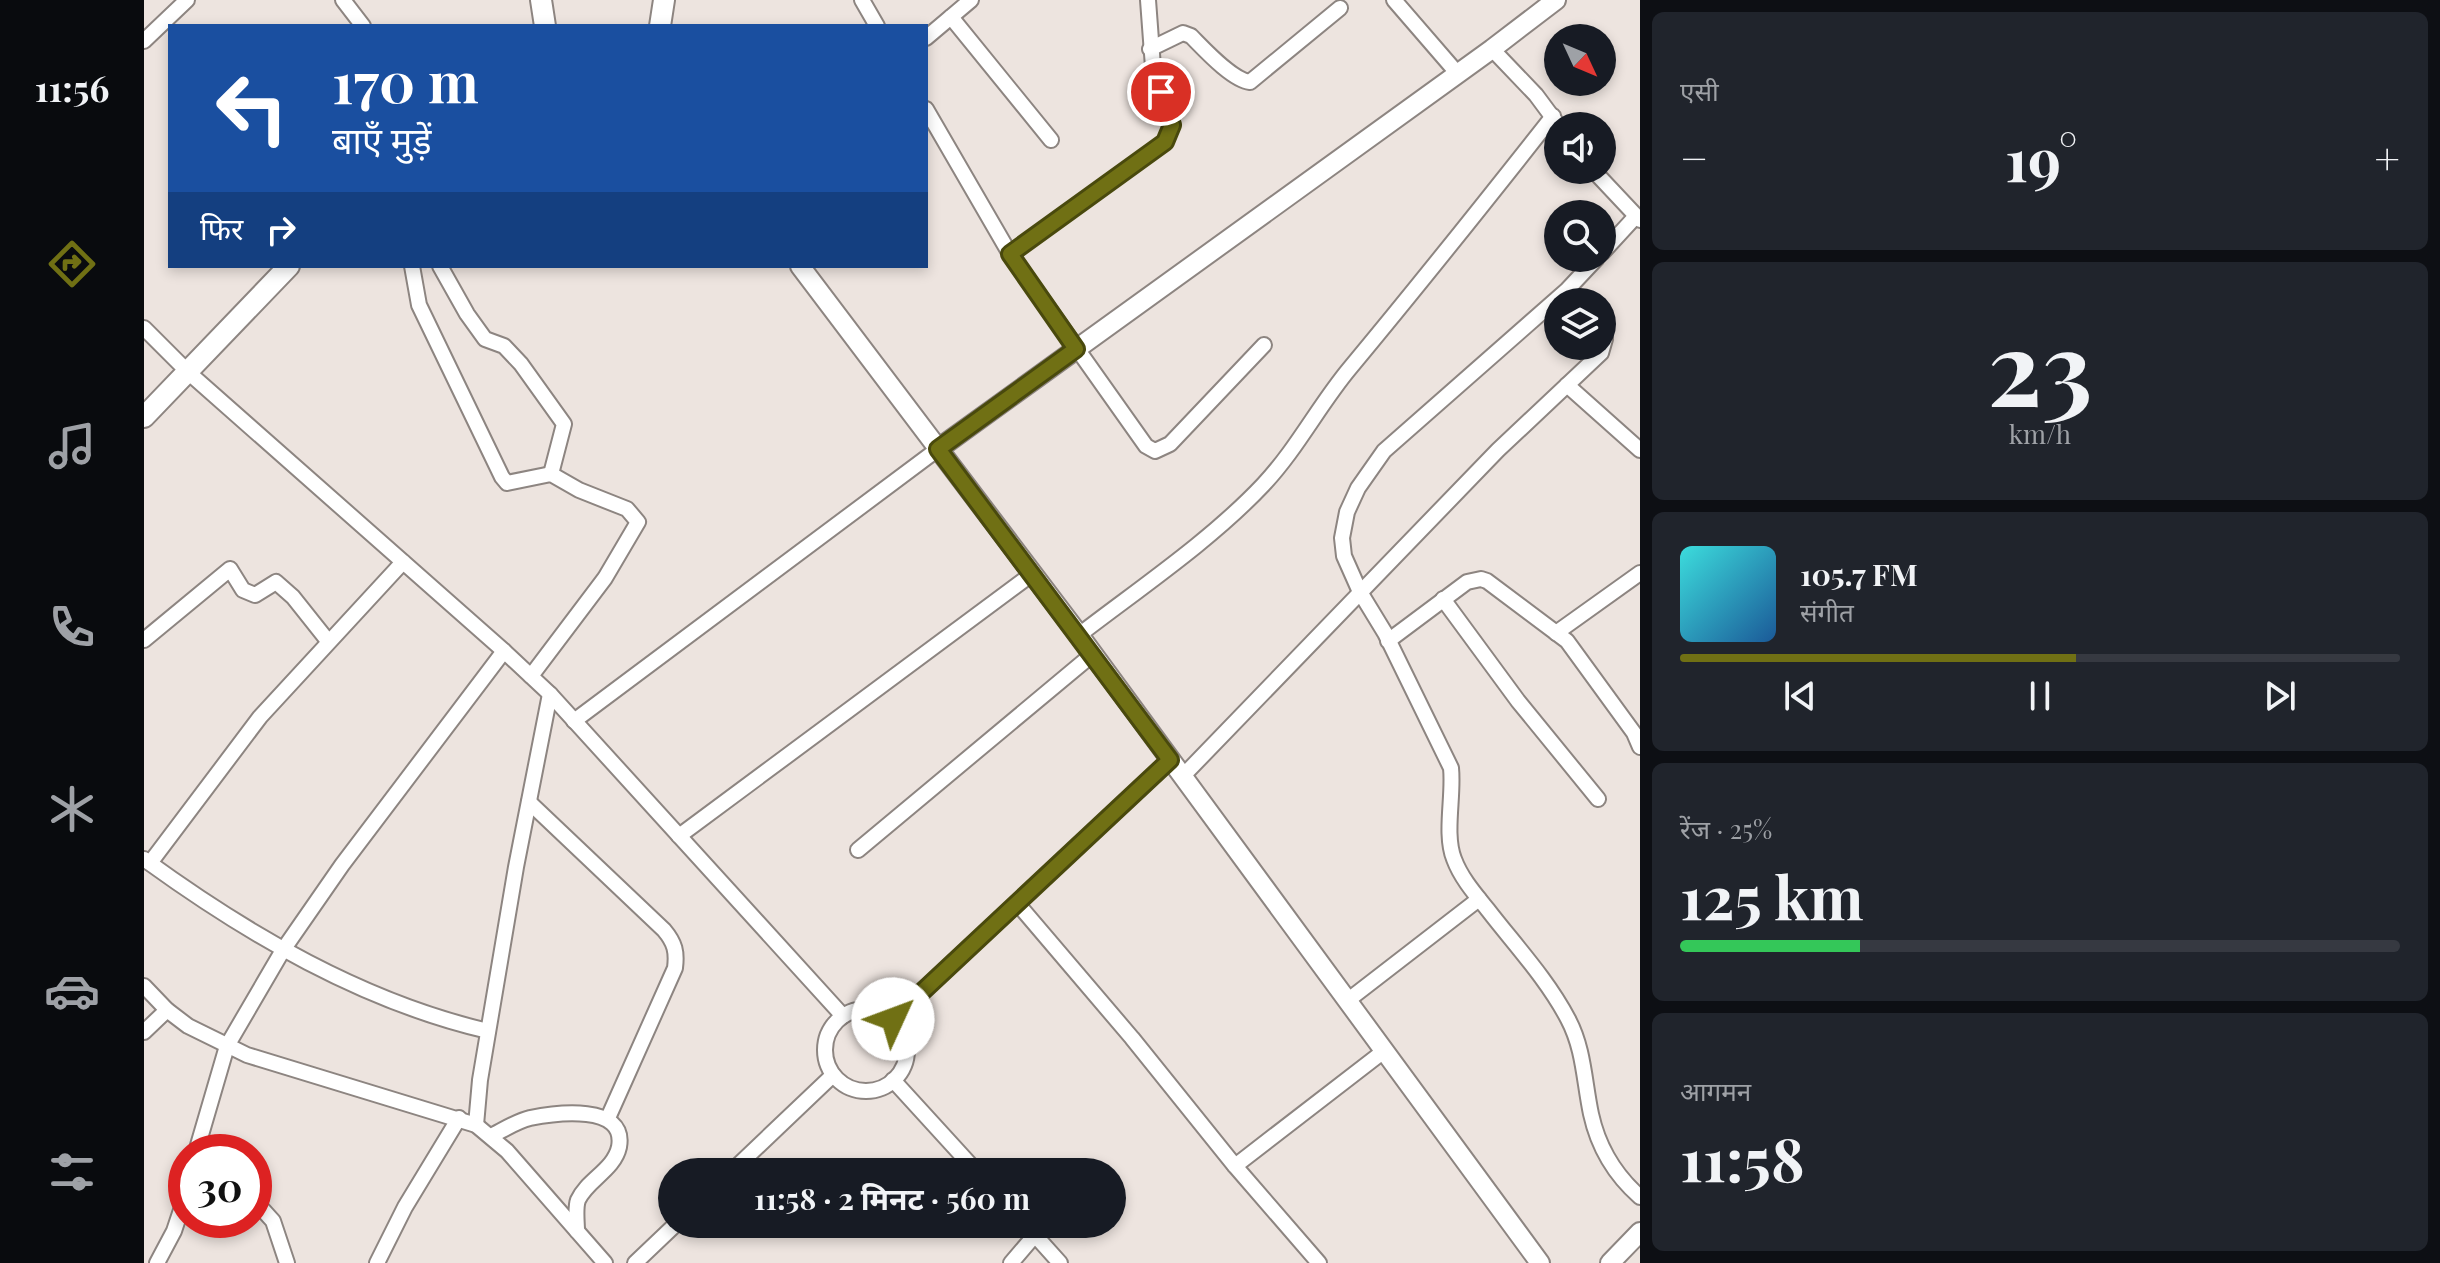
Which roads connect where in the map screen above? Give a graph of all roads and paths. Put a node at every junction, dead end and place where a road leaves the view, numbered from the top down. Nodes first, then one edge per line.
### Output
1 (187, 0) edge
2 (343, 0) edge
3 (541, 0) edge
4 (664, 0) edge
5 (862, 0) edge
6 (971, 0) edge
7 (1148, 0) edge
8 (1394, 0) edge
9 (1556, 0) edge
10 (1340, 8) dead end
11 (951, 17) junction
12 (361, 24) edge
13 (545, 24) edge
14 (660, 24) edge
15 (876, 24) edge
16 (928, 36) edge
17 (144, 41) edge
18 (1150, 49) junction
19 (1492, 49) junction
20 (1465, 69) junction
21 (928, 112) edge
22 (1548, 112) edge
23 (1544, 135) edge
24 (1051, 140) dead end
25 (1606, 184) edge
26 (1638, 218) edge
27 (1616, 239) edge
28 (1010, 254) junction
29 (287, 268) edge
30 (412, 268) edge
31 (441, 268) edge
32 (802, 268) edge
33 (1544, 319) edge
34 (144, 328) edge
35 (1264, 345) dead end
36 (1076, 349) junction
37 (1594, 360) edge
38 (188, 372) junction
39 (1567, 385) junction
40 (144, 417) edge
41 (938, 449) junction
42 (1640, 450) edge
43 (551, 474) junction
44 (403, 562) junction
45 (1640, 573) edge
46 (1032, 574) junction
47 (1360, 592) junction
48 (1443, 599) junction
49 (1556, 633) junction
50 (1079, 635) junction
51 (144, 640) edge
52 (328, 641) junction
53 (1388, 641) junction
54 (504, 651) junction
55 (1093, 654) junction
56 (531, 676) junction
57 (550, 694) junction
58 (574, 721) junction
59 (1640, 747) edge
60 (1170, 760) junction
61 (1182, 777) junction
62 (1598, 799) dead end
63 (529, 802) junction
64 (679, 836) junction
65 (858, 850) dead end
66 (147, 861) edge
67 (1479, 899) junction
68 (1017, 903) junction
69 (283, 950) junction
70 (144, 986) edge
71 (1347, 1001) junction
72 (167, 1010) junction
73 (843, 1016) junction
74 (893, 1019) junction
75 (488, 1031) junction
76 (144, 1032) edge
77 (227, 1046) junction
78 (1384, 1051) junction
79 (833, 1075) junction
80 (893, 1080) junction
81 (459, 1118) junction
82 (608, 1118) junction
83 (476, 1125) junction
84 (201, 1134) edge
85 (491, 1136) junction
86 (746, 1158) edge
87 (964, 1158) edge
88 (1235, 1166) junction
89 (1640, 1197) edge
90 (272, 1220) edge
91 (577, 1231) junction
92 (1640, 1232) edge
93 (170, 1238) edge
94 (661, 1238) edge
95 (1025, 1238) edge
96 (1037, 1238) edge
97 (157, 1263) edge
98 (287, 1263) edge
99 (377, 1263) edge
100 (605, 1263) edge
101 (635, 1263) edge
102 (1011, 1263) edge
103 (1060, 1263) edge
104 (1319, 1263) edge
105 (1540, 1263) edge
106 (1610, 1263) edge

1 - 17 street
2 - 12 street
3 - 13 main road
4 - 14 main road
5 - 15 street
6 - 11 street
7 - 18 street
8 - 20 street
9 - 19 main road
10 - 18 street
11 - 16 street
11 - 24 street
18 - 28 street
19 - 20 main road
19 - 22 street
20 - 36 main road
21 - 28 street
23 - 50 street
25 - 26 street
26 - 27 street
28 - 36 street
29 - 38 main road
30 - 43 street
31 - 43 street
32 - 41 main road
33 - 47 street
34 - 38 street
35 - 36 street
36 - 41 main road
37 - 39 street
38 - 40 main road
38 - 44 street
39 - 42 street
39 - 47 street
41 - 46 main road
41 - 58 street
43 - 56 street
44 - 52 street
44 - 54 street
45 - 49 street
46 - 50 main road
46 - 64 street
47 - 53 street
47 - 61 street
48 - 49 street
48 - 53 street
48 - 62 street
49 - 59 street
50 - 55 main road
51 - 52 street
52 - 66 street
53 - 67 street
54 - 56 street
54 - 69 street
55 - 60 main road
55 - 65 street
56 - 57 street
57 - 58 street
57 - 63 street
58 - 64 street
60 - 61 main road
60 - 68 street
61 - 71 main road
63 - 75 street
63 - 82 street
64 - 73 street
66 - 69 street
67 - 71 street
67 - 89 street
68 - 74 street
68 - 88 street
69 - 75 street
69 - 77 street
70 - 72 street
71 - 78 main road
72 - 76 street
72 - 77 street
73 - 74 street
73 - 79 street
74 - 80 street
75 - 83 street
77 - 81 street
77 - 84 street
78 - 88 street
78 - 105 main road
79 - 80 street
79 - 86 street
80 - 87 street
81 - 83 street
81 - 99 street
82 - 85 street
82 - 91 street
83 - 85 street
85 - 91 street
88 - 104 street
90 - 98 street
91 - 100 street
92 - 106 main road
93 - 97 street
94 - 101 street
95 - 102 street
96 - 103 street

